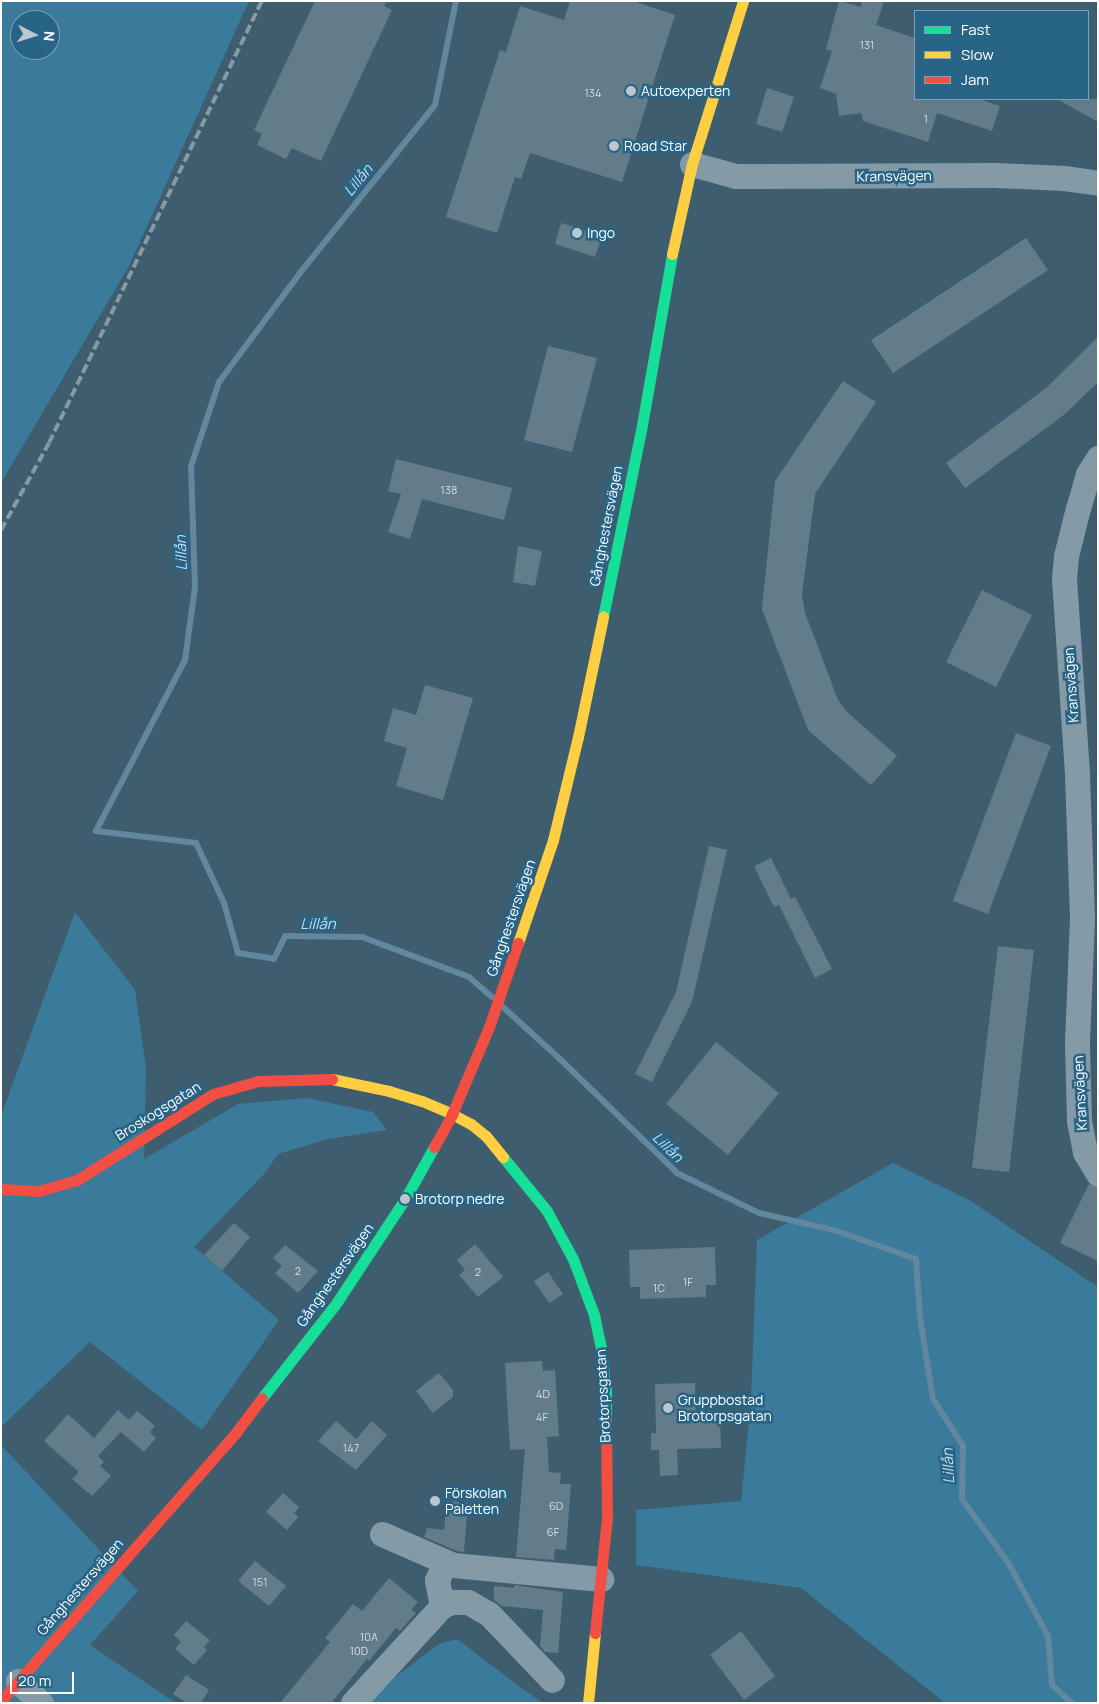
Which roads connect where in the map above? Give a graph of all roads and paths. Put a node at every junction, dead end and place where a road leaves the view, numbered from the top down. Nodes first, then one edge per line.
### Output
1 (743, 1) edge
2 (692, 164) junction
3 (1098, 183) edge
4 (1098, 458) edge
5 (1090, 913) edge
6 (452, 1114) junction
7 (1098, 1174) edge
8 (1, 1189) edge
9 (382, 1534) dead end
10 (445, 1563) junction
11 (601, 1579) junction
12 (442, 1606) junction
13 (552, 1680) dead end
14 (18, 1681) junction
15 (1, 1702) edge
16 (41, 1703) edge
17 (353, 1703) edge
18 (588, 1703) edge

1 - 2 street, Gånghestersvägen
2 - 3 street, Kransvägen
2 - 6 street, Gånghestersvägen
4 - 5 street, Kransvägen
5 - 7 street, Kransvägen
6 - 8 street, Broskogsgatan
6 - 11 street, Brotorpsgatan
6 - 14 street, Gånghestersvägen
9 - 10 street
10 - 11 street
10 - 12 street
11 - 18 street, Brotorpsgatan
12 - 13 street
12 - 17 street
14 - 15 street, Gånghestersvägen
14 - 16 street

